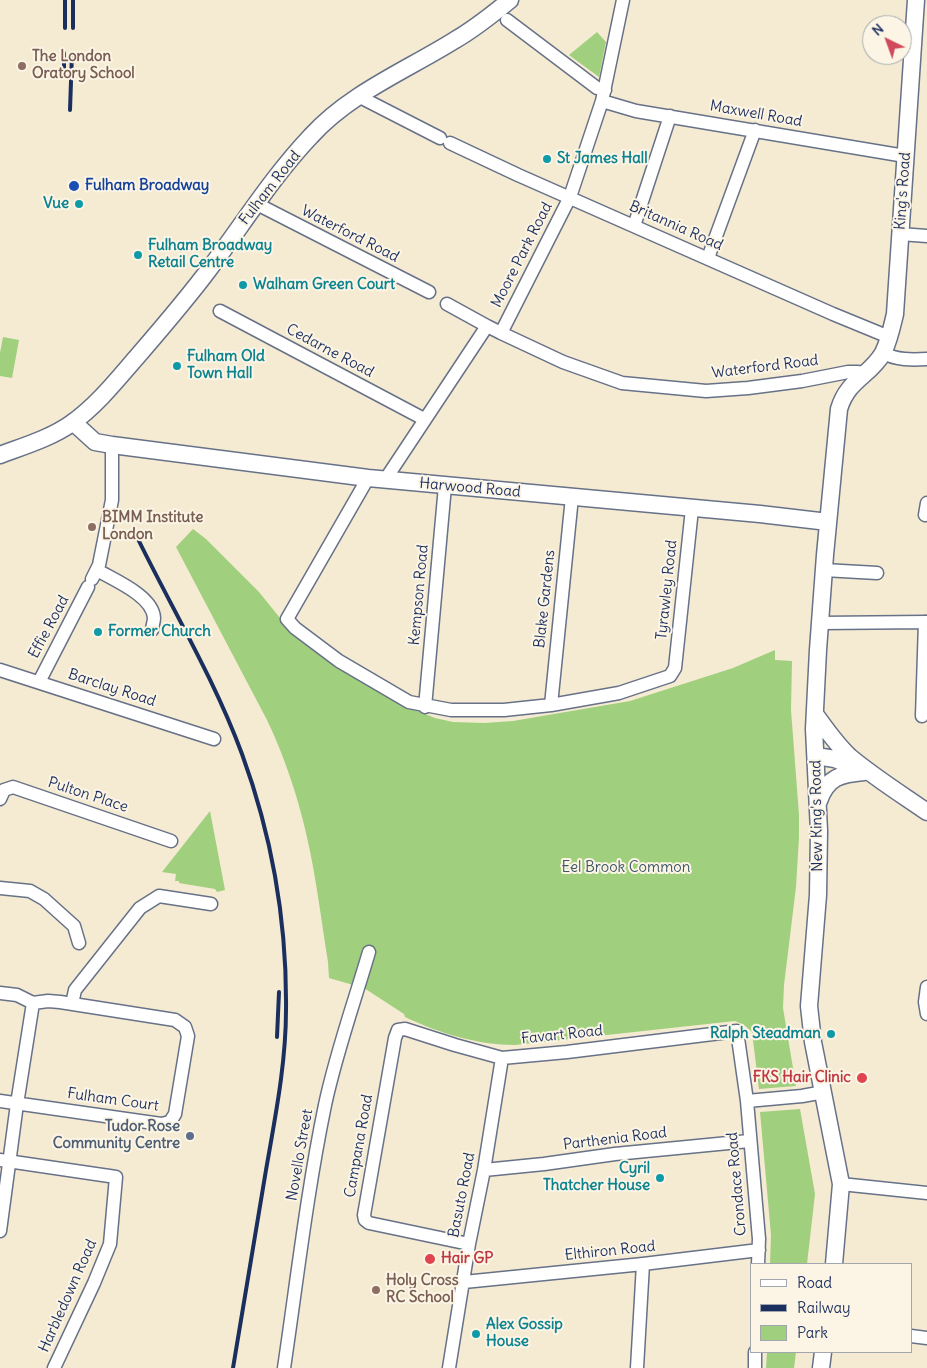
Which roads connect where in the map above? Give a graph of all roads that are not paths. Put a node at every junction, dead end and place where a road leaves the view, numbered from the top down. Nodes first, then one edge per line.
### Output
1 (510, 0) edge
2 (623, 0) edge
3 (916, 0) edge
4 (507, 20) dead end
5 (604, 96) junction
6 (360, 97) junction
7 (670, 116) junction
8 (755, 130) junction
9 (905, 156) junction
10 (570, 197) junction
11 (256, 204) junction
12 (634, 226) junction
13 (900, 234) junction
14 (927, 236) edge
15 (708, 258) junction
16 (429, 292) dead end
17 (447, 304) dead end
18 (220, 311) dead end
19 (487, 326) junction
20 (500, 332) junction
21 (889, 337) junction
22 (882, 353) junction
23 (927, 359) edge
24 (864, 373) junction
25 (424, 419) junction
26 (73, 422) junction
27 (112, 445) junction
28 (0, 454) edge
29 (368, 478) junction
30 (385, 480) junction
31 (445, 486) junction
32 (572, 497) junction
33 (692, 509) junction
34 (828, 522) junction
35 (824, 570) junction
36 (876, 573) dead end
37 (92, 579) junction
38 (926, 622) edge
39 (820, 623) junction
40 (152, 630) dead end
41 (0, 670) edge
42 (39, 682) junction
43 (551, 705) junction
44 (425, 706) junction
45 (815, 714) junction
46 (922, 716) dead end
47 (214, 739) dead end
48 (816, 756) junction
49 (867, 772) junction
50 (0, 799) edge
51 (818, 803) junction
52 (927, 812) edge
53 (172, 840) dead end
54 (0, 888) edge
55 (211, 904) dead end
56 (79, 943) dead end
57 (369, 952) dead end
58 (927, 987) edge
59 (0, 993) edge
60 (33, 1003) junction
61 (72, 1004) junction
62 (927, 1014) edge
63 (737, 1031) joint
64 (396, 1032) joint
65 (502, 1058) junction
66 (824, 1092) junction
67 (0, 1101) edge
68 (747, 1101) junction
69 (17, 1104) junction
70 (749, 1141) junction
71 (5, 1161) edge
72 (484, 1170) junction
73 (841, 1184) junction
74 (927, 1193) edge
75 (0, 1232) edge
76 (469, 1244) junction
77 (759, 1250) junction
78 (758, 1263) edge
79 (834, 1263) edge
80 (643, 1264) junction
81 (464, 1282) junction
82 (912, 1336) edge
83 (927, 1338) edge
84 (755, 1353) edge
85 (823, 1353) edge
86 (54, 1368) edge
87 (284, 1368) edge
88 (449, 1368) edge
89 (637, 1368) edge
90 (755, 1368) edge
91 (821, 1368) edge

1 - 6 main road, Fulham Road
2 - 5 street, Moore Park Road
3 - 9 main road, King's Road
4 - 5 street, Maxwell Road
5 - 7 street, Maxwell Road
5 - 10 street, Moore Park Road
6 - 10 street, Britannia Road
6 - 11 main road, Fulham Road
7 - 8 street, Maxwell Road
7 - 12 street
8 - 9 street, Maxwell Road
8 - 15 street
9 - 13 main road, King's Road
10 - 12 street, Britannia Road
10 - 20 street, Moore Park Road
11 - 16 street, Waterford Road
11 - 26 main road, Fulham Road
12 - 15 street, Britannia Road
13 - 14 street
13 - 21 main road, King's Road
15 - 21 street, Britannia Road
17 - 19 street
18 - 25 street, Cedarne Road
19 - 20 street, Moore Park Road
19 - 25 street, Moore Park Road
20 - 24 street, Waterford Road
21 - 22 main road, King's Road
22 - 23 street
22 - 24 main road, King's Road
24 - 34 main road, New King's Road
25 - 30 street, Moore Park Road
26 - 27 main road
26 - 28 main road
27 - 29 main road, Harwood Road
27 - 37 street, Effie Road
29 - 30 main road, Harwood Road
29 - 44 street
30 - 31 main road, Harwood Road
31 - 32 main road, Harwood Road
31 - 44 street, Kempson Road
32 - 33 main road, Harwood Road
32 - 43 street, Blake Gardens
33 - 34 main road, Harwood Road
33 - 43 street, Tyrawley Road
34 - 35 main road, New King's Road
35 - 36 street
35 - 39 main road, New King's Road
37 - 40 street
37 - 42 street, Effie Road
38 - 39 street
38 - 46 street
39 - 45 main road, New King's Road
41 - 42 street, Barclay Road
42 - 47 street, Barclay Road
43 - 44 street
45 - 48 main road, New King's Road
45 - 49 main road
48 - 49 main road
48 - 51 main road, New King's Road
49 - 51 main road
49 - 52 main road
50 - 53 street, Pulton Place
51 - 66 main road, New King's Road
54 - 56 street
55 - 61 street
57 - 87 street, Novello Street
58 - 62 street
59 - 60 street, Fulham Court
60 - 61 street, Fulham Court
60 - 69 street
61 - 69 street, Fulham Court
63 - 65 street, Favart Road
63 - 68 street, Crondace Road
64 - 65 street, Favart Road
64 - 76 street, Campana Road
65 - 72 street, Basuto Road
66 - 68 street
66 - 73 main road, New King's Road
67 - 69 street, Fulham Court
68 - 70 street, Crondace Road
69 - 71 street
70 - 72 street, Parthenia Road
70 - 77 street, Crondace Road
71 - 75 street
71 - 86 street, Harbledown Road
72 - 76 street, Basuto Road
73 - 74 street
73 - 79 main road, New King's Road
76 - 81 street, Basuto Road
77 - 78 street, Crondace Road
77 - 80 street, Elthiron Road
80 - 81 street, Elthiron Road
80 - 89 street
81 - 88 street, Basuto Road
82 - 83 street
84 - 90 street
85 - 91 main road

